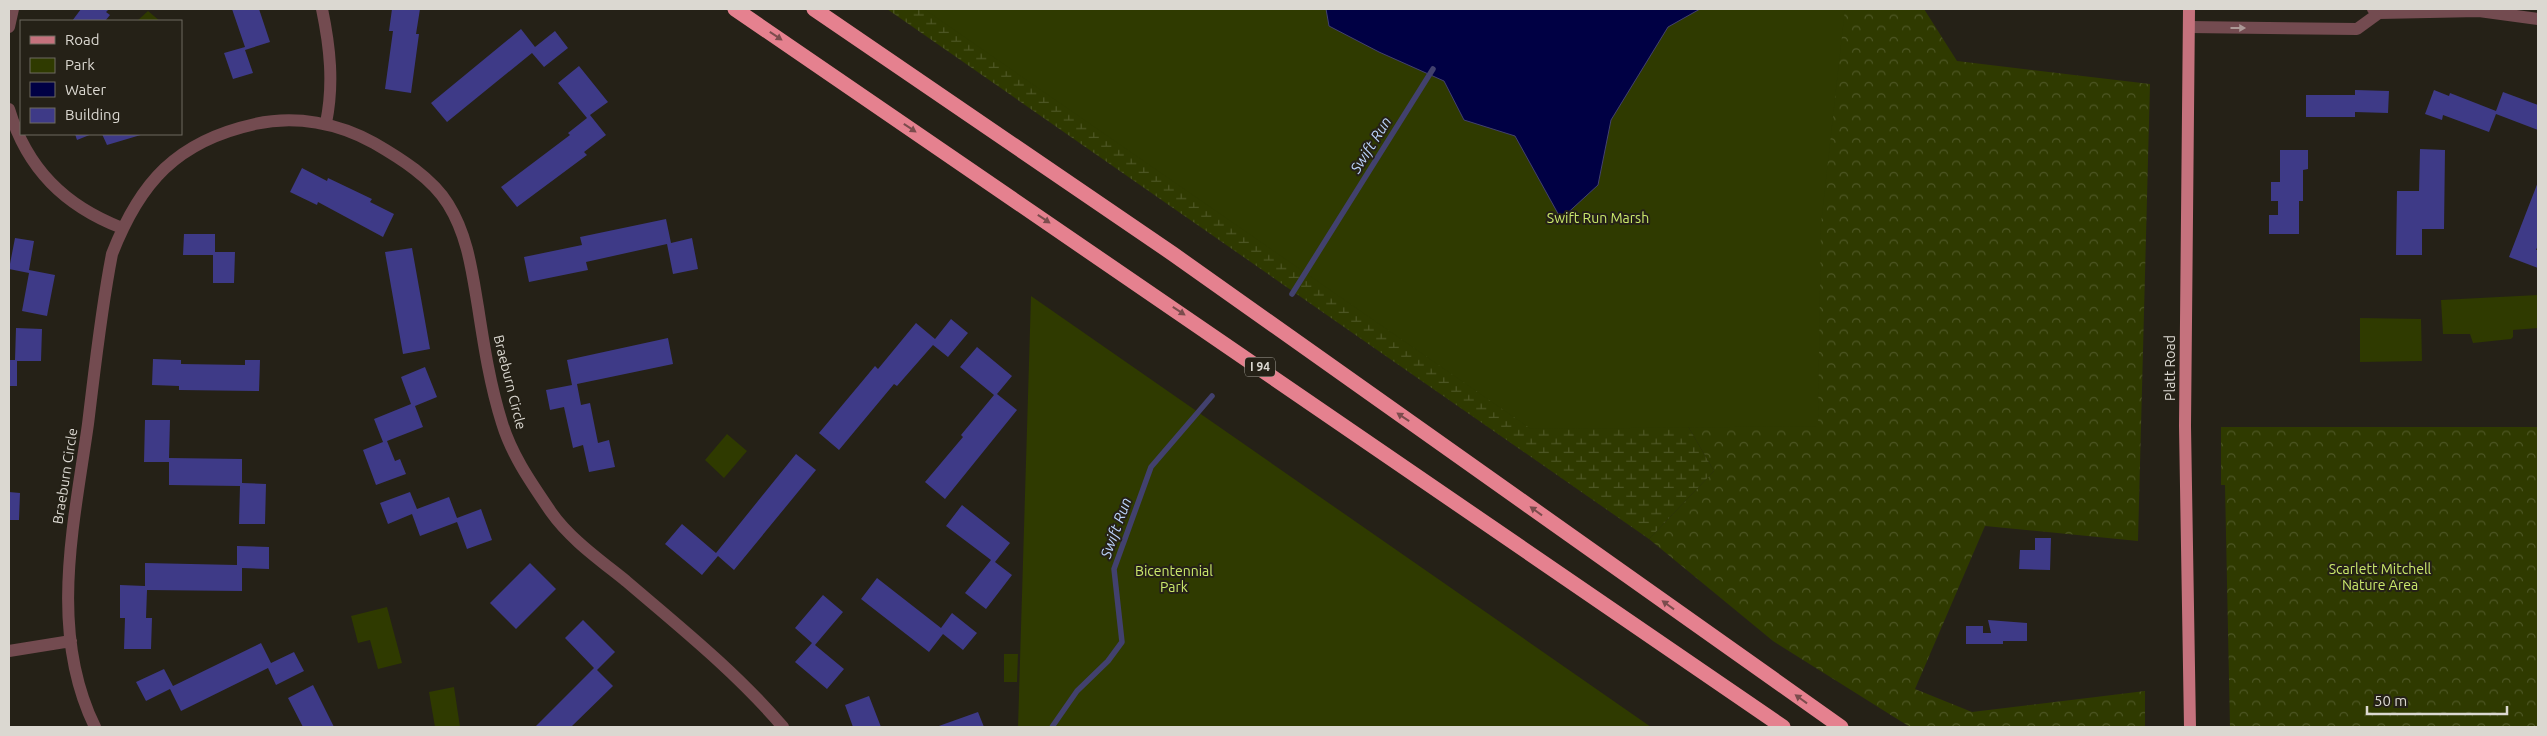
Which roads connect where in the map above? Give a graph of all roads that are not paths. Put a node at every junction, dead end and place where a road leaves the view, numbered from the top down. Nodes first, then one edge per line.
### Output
1 (12, 9) edge
2 (322, 9) edge
3 (736, 9) edge
4 (814, 9) edge
5 (2189, 9) edge
6 (2375, 11) edge
7 (2538, 19) edge
8 (9, 27) edge
9 (2189, 27) junction
10 (9, 109) edge
11 (326, 123) junction
12 (122, 228) junction
13 (71, 642) junction
14 (9, 651) edge
15 (95, 727) edge
16 (783, 727) edge
17 (1783, 727) edge
18 (1841, 727) edge
19 (2190, 727) edge

1 - 8 street
2 - 11 street
3 -> 17 highway, I 94
18 -> 4 highway
5 - 9 main road, Platt Road
6 - 7 street
9 -> 6 street
9 - 19 main road, Platt Road
10 - 12 street
11 - 12 street, Braeburn Circle
11 - 16 street, Braeburn Circle
12 - 13 street, Braeburn Circle
13 - 14 street
13 - 15 street, Braeburn Circle

